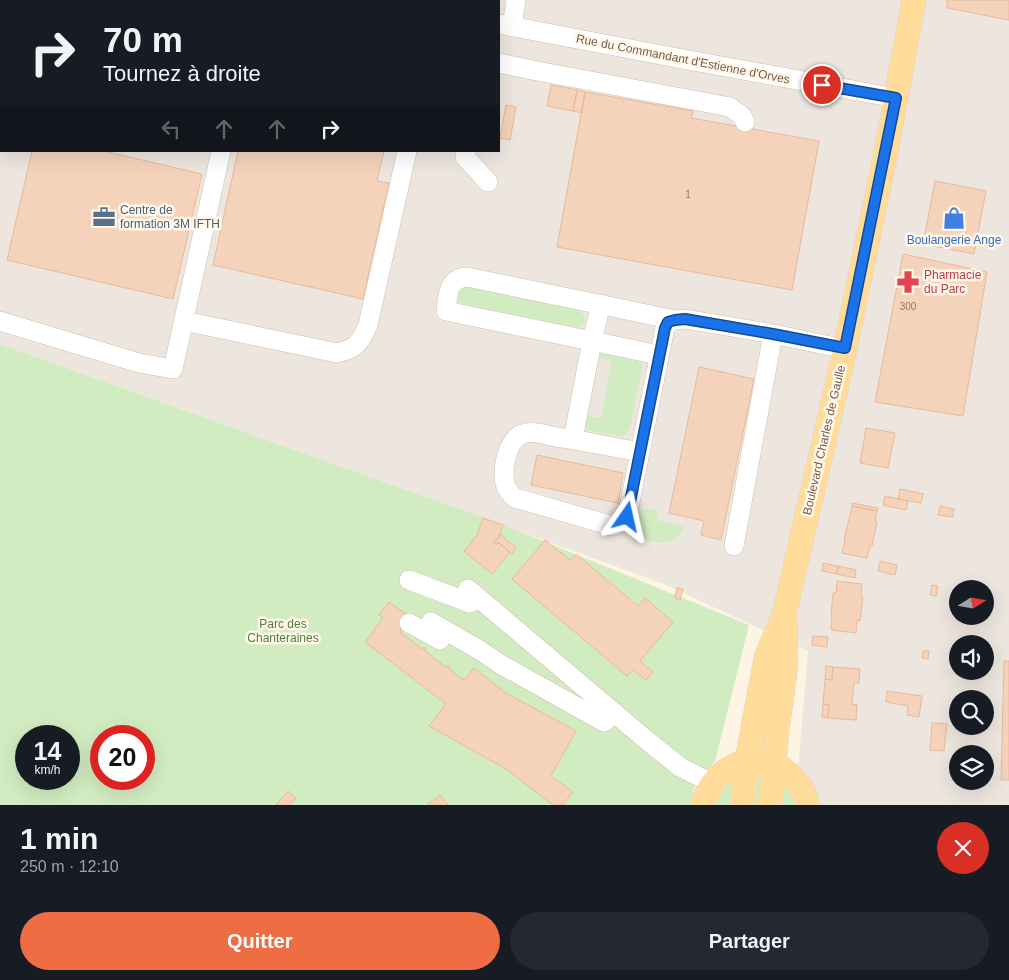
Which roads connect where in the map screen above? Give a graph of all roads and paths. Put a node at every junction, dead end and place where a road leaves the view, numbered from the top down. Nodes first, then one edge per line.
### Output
1 (516, 0) edge
2 (914, 0) edge
3 (503, 28) edge
4 (500, 63) edge
5 (896, 98) junction
6 (746, 122) dead end
7 (220, 152) edge
8 (407, 152) edge
9 (466, 152) edge
10 (488, 182) dead end
11 (601, 304) junction
12 (675, 320) junction
13 (0, 321) edge
14 (184, 322) junction
15 (773, 334) junction
16 (592, 341) junction
17 (845, 348) junction
18 (660, 355) junction
19 (573, 439) junction
20 (640, 452) junction
21 (734, 546) dead end
22 (409, 580) dead end
23 (784, 615) junction
24 (410, 622) dead end
25 (430, 622) dead end
26 (500, 664) junction
27 (615, 713) junction
28 (747, 761) junction
29 (774, 764) junction
30 (712, 783) junction
31 (703, 805) edge
32 (742, 805) edge
33 (770, 805) edge
34 (807, 805) edge

1 - 3 street
2 - 5 main road, Boulevard Charles de Gaulle
3 - 5 street, Rue du Commandant d'Estienne d'Orves
4 - 6 street
5 - 17 main road, Boulevard Charles de Gaulle
7 - 14 street
8 - 14 street
9 - 10 street
11 - 12 street
11 - 16 street
11 - 16 street
12 - 15 street
12 - 18 street
13 - 14 street
15 - 17 street
15 - 21 street
16 - 18 street
16 - 19 street
17 - 23 main road, Boulevard Charles de Gaulle
18 - 20 street
19 - 20 street
19 - 20 street
22 - 27 street
23 - 28 main road, Boulevard Charles de Gaulle
23 - 29 main road, Boulevard Charles de Gaulle
24 - 26 street
25 - 26 street
26 - 27 street
27 - 30 street
28 - 29 main road
28 - 30 main road
28 - 32 main road, Boulevard Charles de Gaulle
29 - 33 main road, Boulevard Charles de Gaulle
29 - 34 main road
30 - 31 main road

